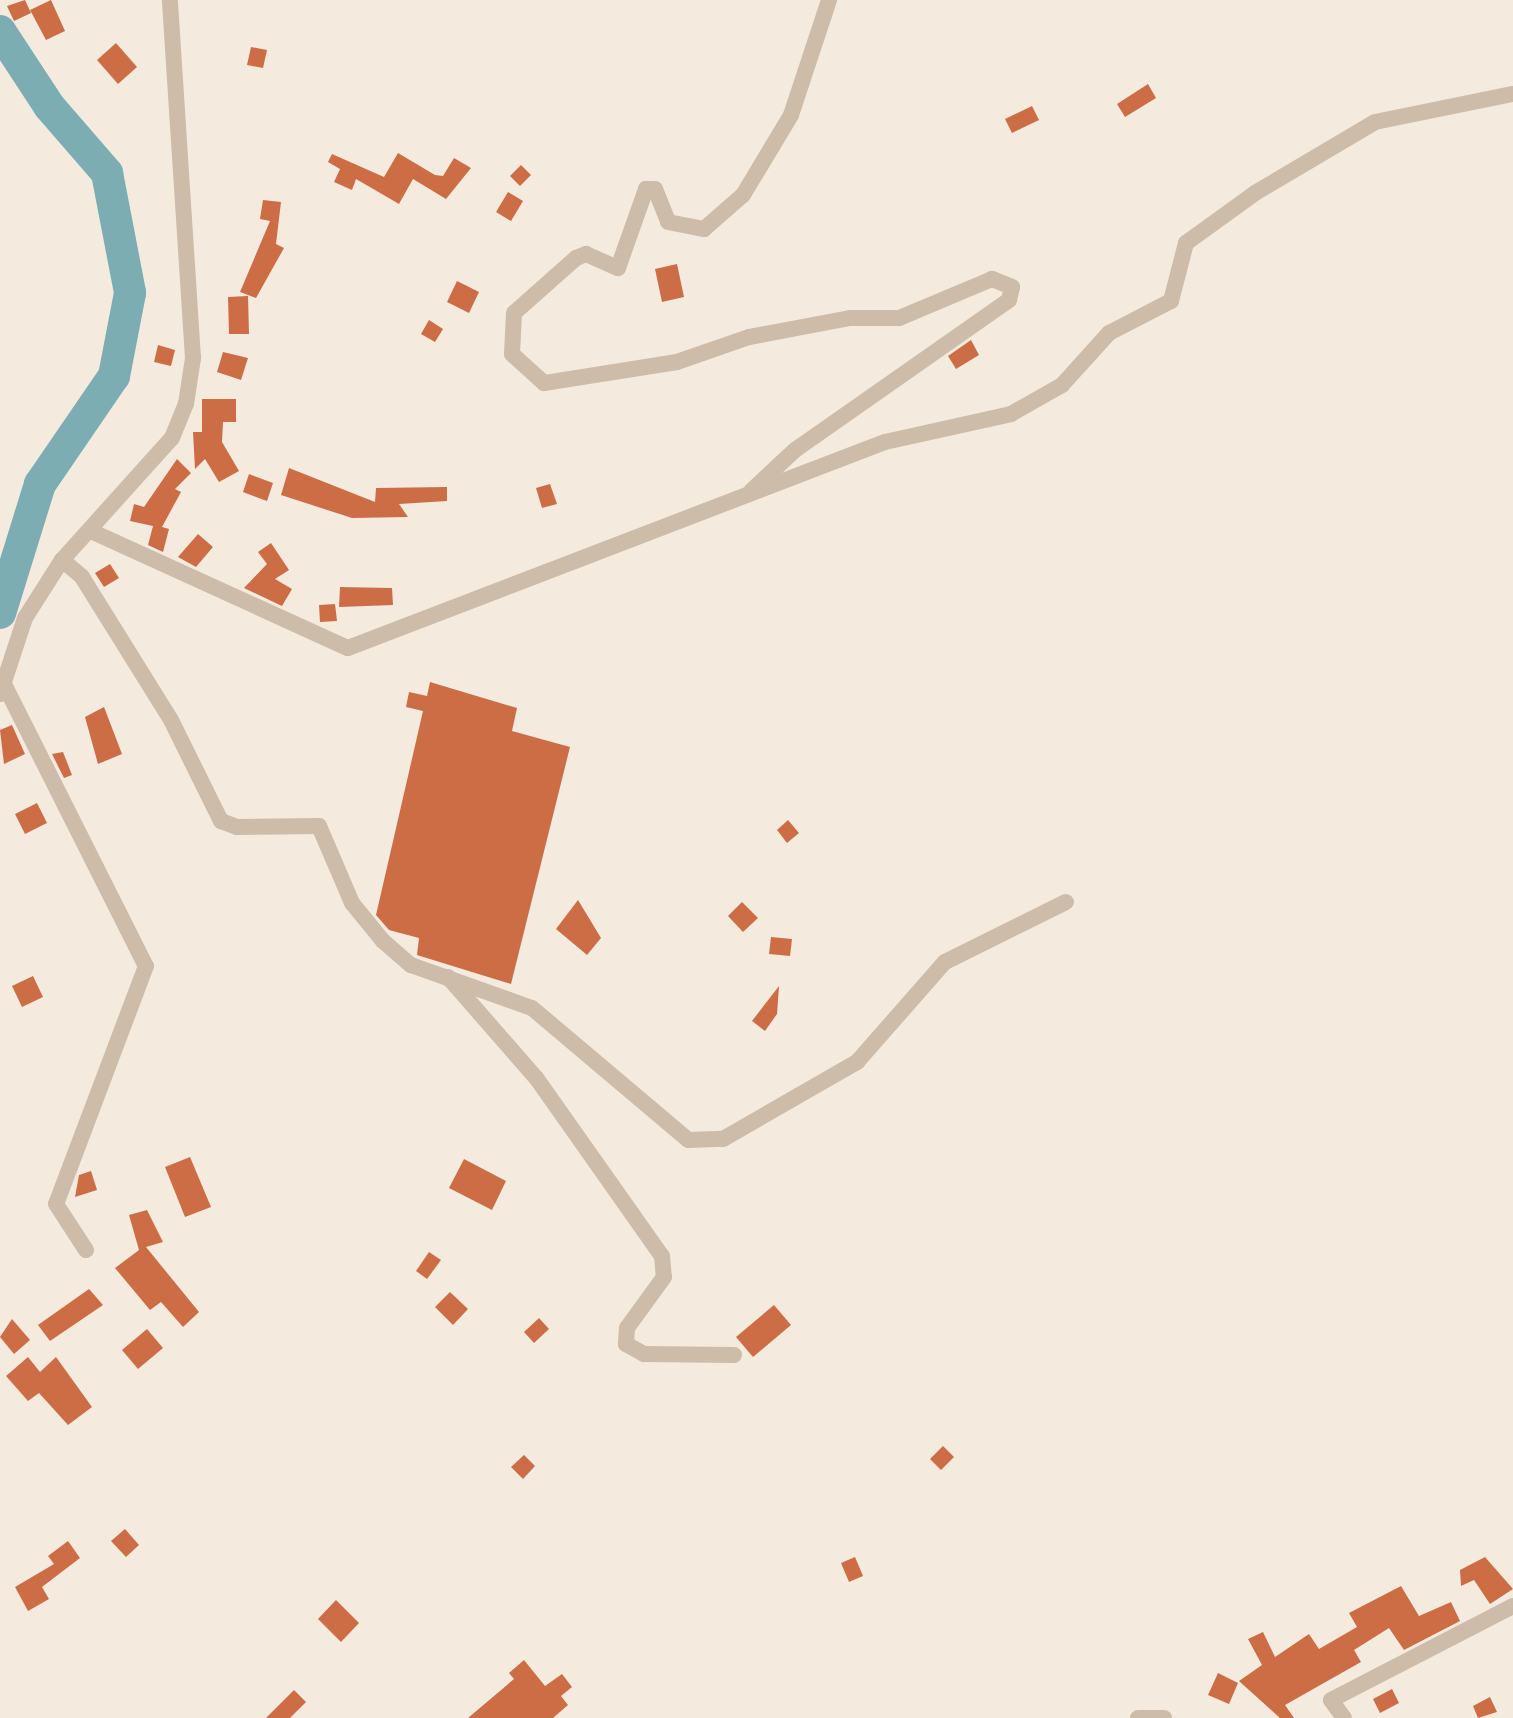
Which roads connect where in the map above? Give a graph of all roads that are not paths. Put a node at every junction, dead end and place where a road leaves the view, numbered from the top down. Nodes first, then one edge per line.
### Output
1 (170, 0) edge
2 (829, 0) edge
3 (1513, 94) edge
4 (744, 498) junction
5 (93, 532) junction
6 (62, 560) junction
7 (3, 690) edge
8 (1066, 902) dead end
9 (448, 977) junction
10 (86, 1250) dead end
11 (734, 1355) dead end
12 (1513, 1606) edge
13 (1138, 1718) edge
14 (1164, 1718) edge
15 (1344, 1718) edge

1 - 5 street
2 - 4 street
3 - 4 street
4 - 5 street
5 - 6 street
6 - 7 street
6 - 9 street
7 - 10 street
8 - 9 street
9 - 11 street
12 - 15 street
13 - 14 street

